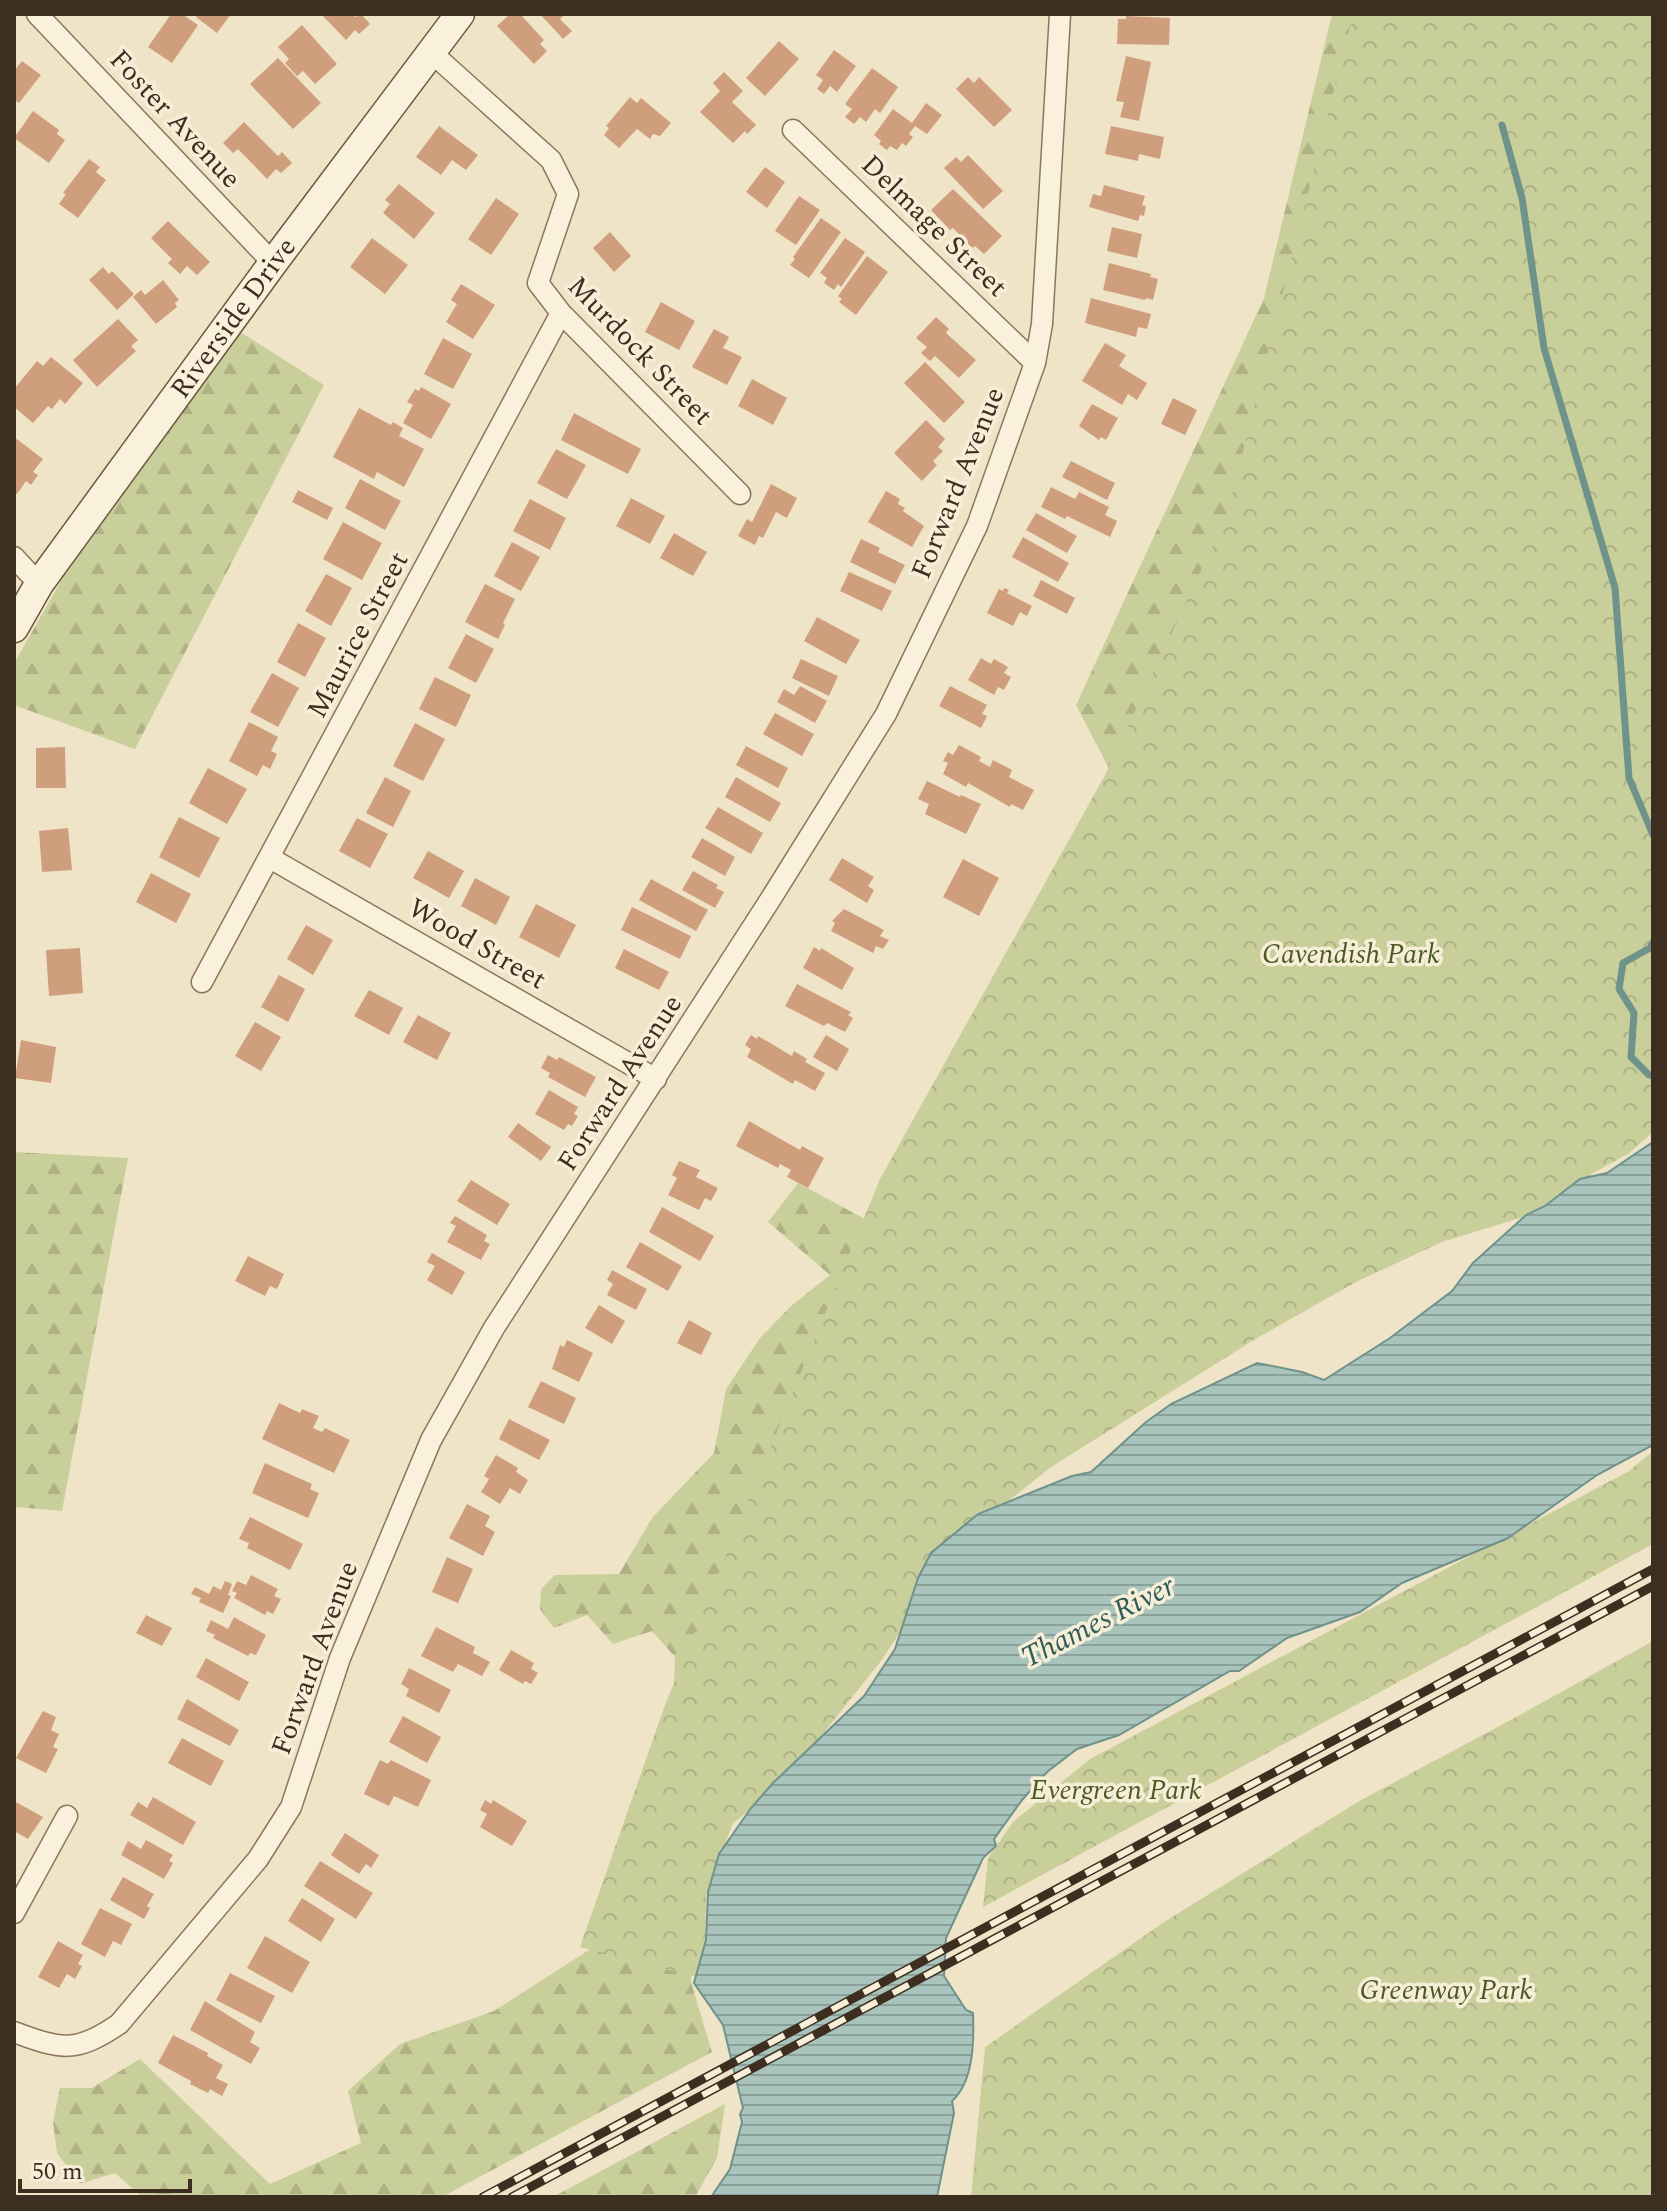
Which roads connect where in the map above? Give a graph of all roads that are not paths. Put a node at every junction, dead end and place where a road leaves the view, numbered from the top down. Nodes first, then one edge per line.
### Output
1 (37, 14) edge
2 (460, 14) edge
3 (1060, 14) edge
4 (432, 53) junction
5 (793, 130) dead end
6 (273, 263) junction
7 (561, 313) junction
8 (1035, 363) junction
9 (740, 494) dead end
10 (14, 557) edge
11 (39, 584) junction
12 (14, 628) edge
13 (270, 858) junction
14 (202, 982) dead end
15 (656, 1079) junction
16 (67, 1816) dead end
17 (14, 1913) edge
18 (14, 2032) edge

1 - 6 street, Foster Avenue
2 - 4 main road, Riverside Drive
3 - 8 street, Forward Avenue
4 - 6 main road, Riverside Drive
4 - 7 street, Murdock Street
5 - 8 street, Delmage Street
6 - 11 main road, Riverside Drive
7 - 9 street, Murdock Street
7 - 13 street, Maurice Street
8 - 15 street, Forward Avenue
10 - 11 street
11 - 12 main road, Riverside Drive
13 - 14 street, Maurice Street
13 - 15 street, Wood Street
15 - 18 street, Forward Avenue
16 - 17 street

